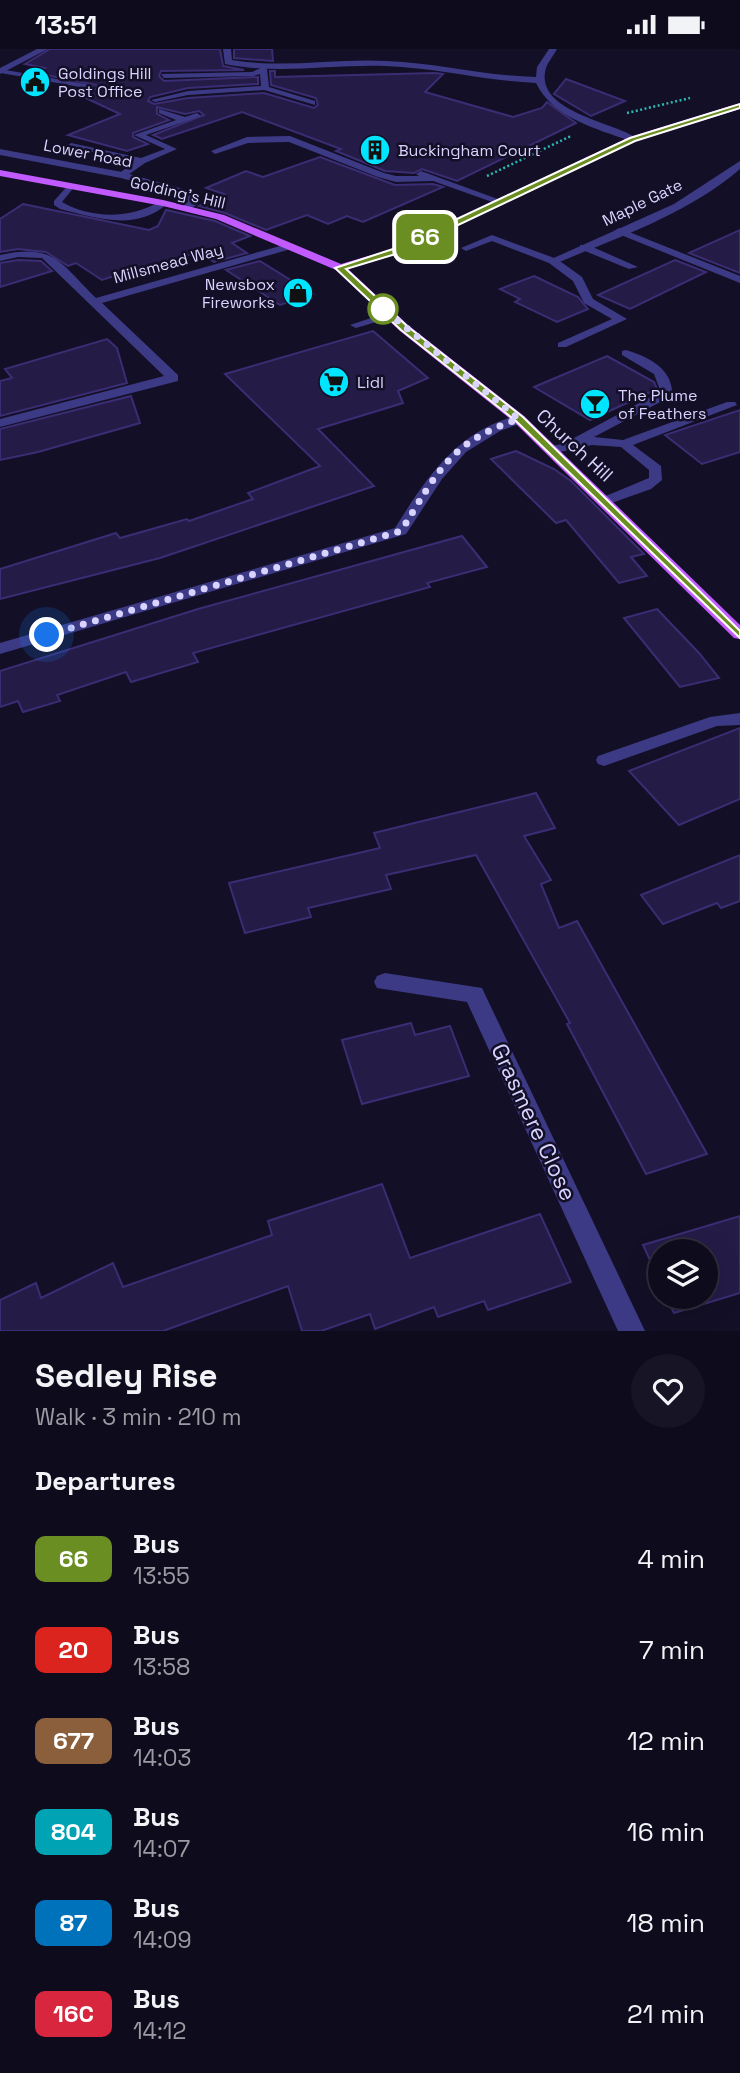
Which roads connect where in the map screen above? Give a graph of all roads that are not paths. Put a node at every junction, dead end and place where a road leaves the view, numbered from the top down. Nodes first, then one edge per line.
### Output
1 (44, 49) edge
2 (227, 49) edge
3 (553, 49) edge
4 (263, 69) junction
5 (1, 71) edge
6 (164, 75) dead end
7 (538, 80) junction
8 (90, 87) dead end
9 (265, 88) junction
10 (155, 100) dead end
11 (312, 103) dead end
12 (740, 106) edge
13 (162, 111) dead end
14 (197, 116) dead end
15 (184, 120) junction
16 (633, 139) junction
17 (71, 146) dead end
18 (215, 151) dead end
19 (0, 152) edge
20 (142, 161) junction
21 (740, 164) edge
22 (417, 172) dead end
23 (0, 173) edge
24 (122, 174) junction
25 (431, 179) junction
26 (70, 186) junction
27 (498, 201) junction
28 (163, 203) junction
29 (185, 208) junction
30 (619, 231) junction
31 (287, 247) junction
32 (584, 247) junction
33 (466, 248) dead end
34 (0, 258) edge
35 (553, 261) junction
36 (633, 267) dead end
37 (340, 268) junction
38 (740, 280) edge
39 (94, 302) junction
40 (389, 315) junction
41 (356, 325) dead end
42 (562, 345) dead end
43 (626, 353) dead end
44 (731, 405) dead end
45 (519, 419) junction
46 (0, 423) edge
47 (573, 444) junction
48 (624, 444) junction
49 (551, 450) junction
50 (606, 501) junction
51 (740, 634) edge
52 (0, 649) edge
53 (740, 719) edge
54 (604, 760) dead end
55 (385, 982) dead end
56 (632, 1331) edge

1 - 5 street
2 - 4 street
3 - 7 street
4 - 6 lane
4 - 7 street
4 - 9 lane
5 - 8 lane
7 - 16 street
9 - 10 lane
9 - 11 lane
12 - 16 main road
13 - 15 lane
14 - 15 lane
15 - 20 lane
16 - 27 main road
17 - 20 lane
18 - 25 lane
19 - 24 street, Lower Road
20 - 24 lane
21 - 30 street, Maple Gate
22 - 25 lane
23 - 26 main road, Golding's Hill
24 - 29 street, Lower Road
25 - 27 lane
26 - 28 main road, Golding's Hill
26 - 28 lane
27 - 37 main road
28 - 29 main road, Golding's Hill
29 - 31 main road, Golding's Hill
30 - 32 street, Maple Gate
30 - 38 lane
31 - 37 main road, Golding's Hill
31 - 39 street, Millsmead Way
32 - 35 street, Maple Gate
32 - 36 lane
33 - 35 lane
34 - 39 street
35 - 42 lane
37 - 40 main road, Church Hill
39 - 46 street, Millsmead Way
40 - 41 lane
40 - 45 main road, Church Hill
43 - 47 lane
44 - 48 lane
45 - 49 main road, Church Hill
45 - 52 street
47 - 48 lane
47 - 49 lane
48 - 50 lane
49 - 50 main road, Church Hill
50 - 51 main road, Church Hill
53 - 54 lane
55 - 56 street, Grasmere Close

